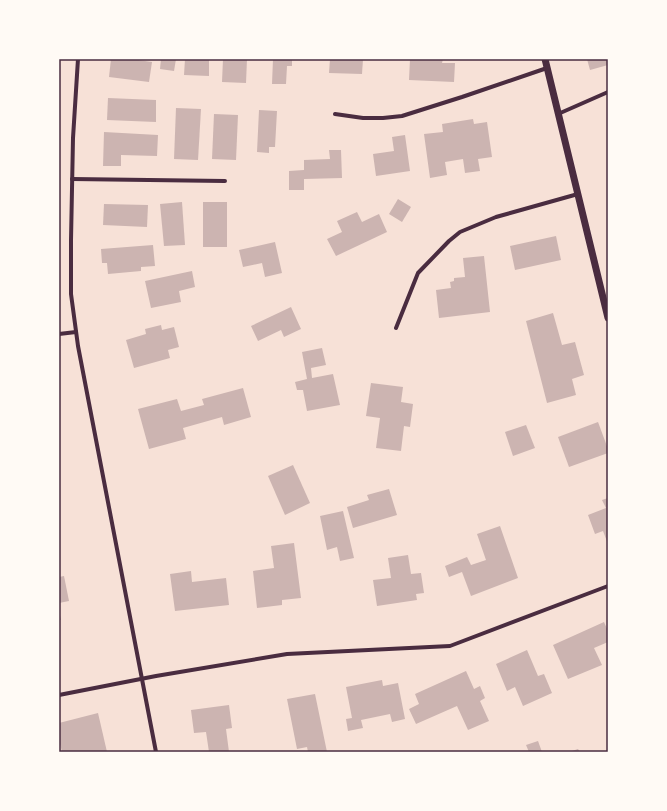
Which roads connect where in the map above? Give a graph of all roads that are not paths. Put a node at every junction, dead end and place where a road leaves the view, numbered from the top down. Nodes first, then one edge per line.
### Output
1 (78, 59) edge
2 (545, 59) edge
3 (547, 68) junction
4 (608, 92) edge
5 (335, 114) dead end
6 (558, 114) junction
7 (72, 179) junction
8 (225, 181) dead end
9 (578, 194) junction
10 (608, 318) edge
11 (396, 328) dead end
12 (76, 332) junction
13 (59, 334) edge
14 (608, 586) edge
15 (141, 679) junction
16 (59, 695) edge
17 (156, 752) edge

1 - 7 street
2 - 3 street
3 - 5 street
3 - 6 street
4 - 6 street
6 - 9 street
7 - 8 street
7 - 12 street
9 - 10 street
9 - 11 street
12 - 13 street
12 - 15 street
14 - 15 street
15 - 16 street
15 - 17 street

